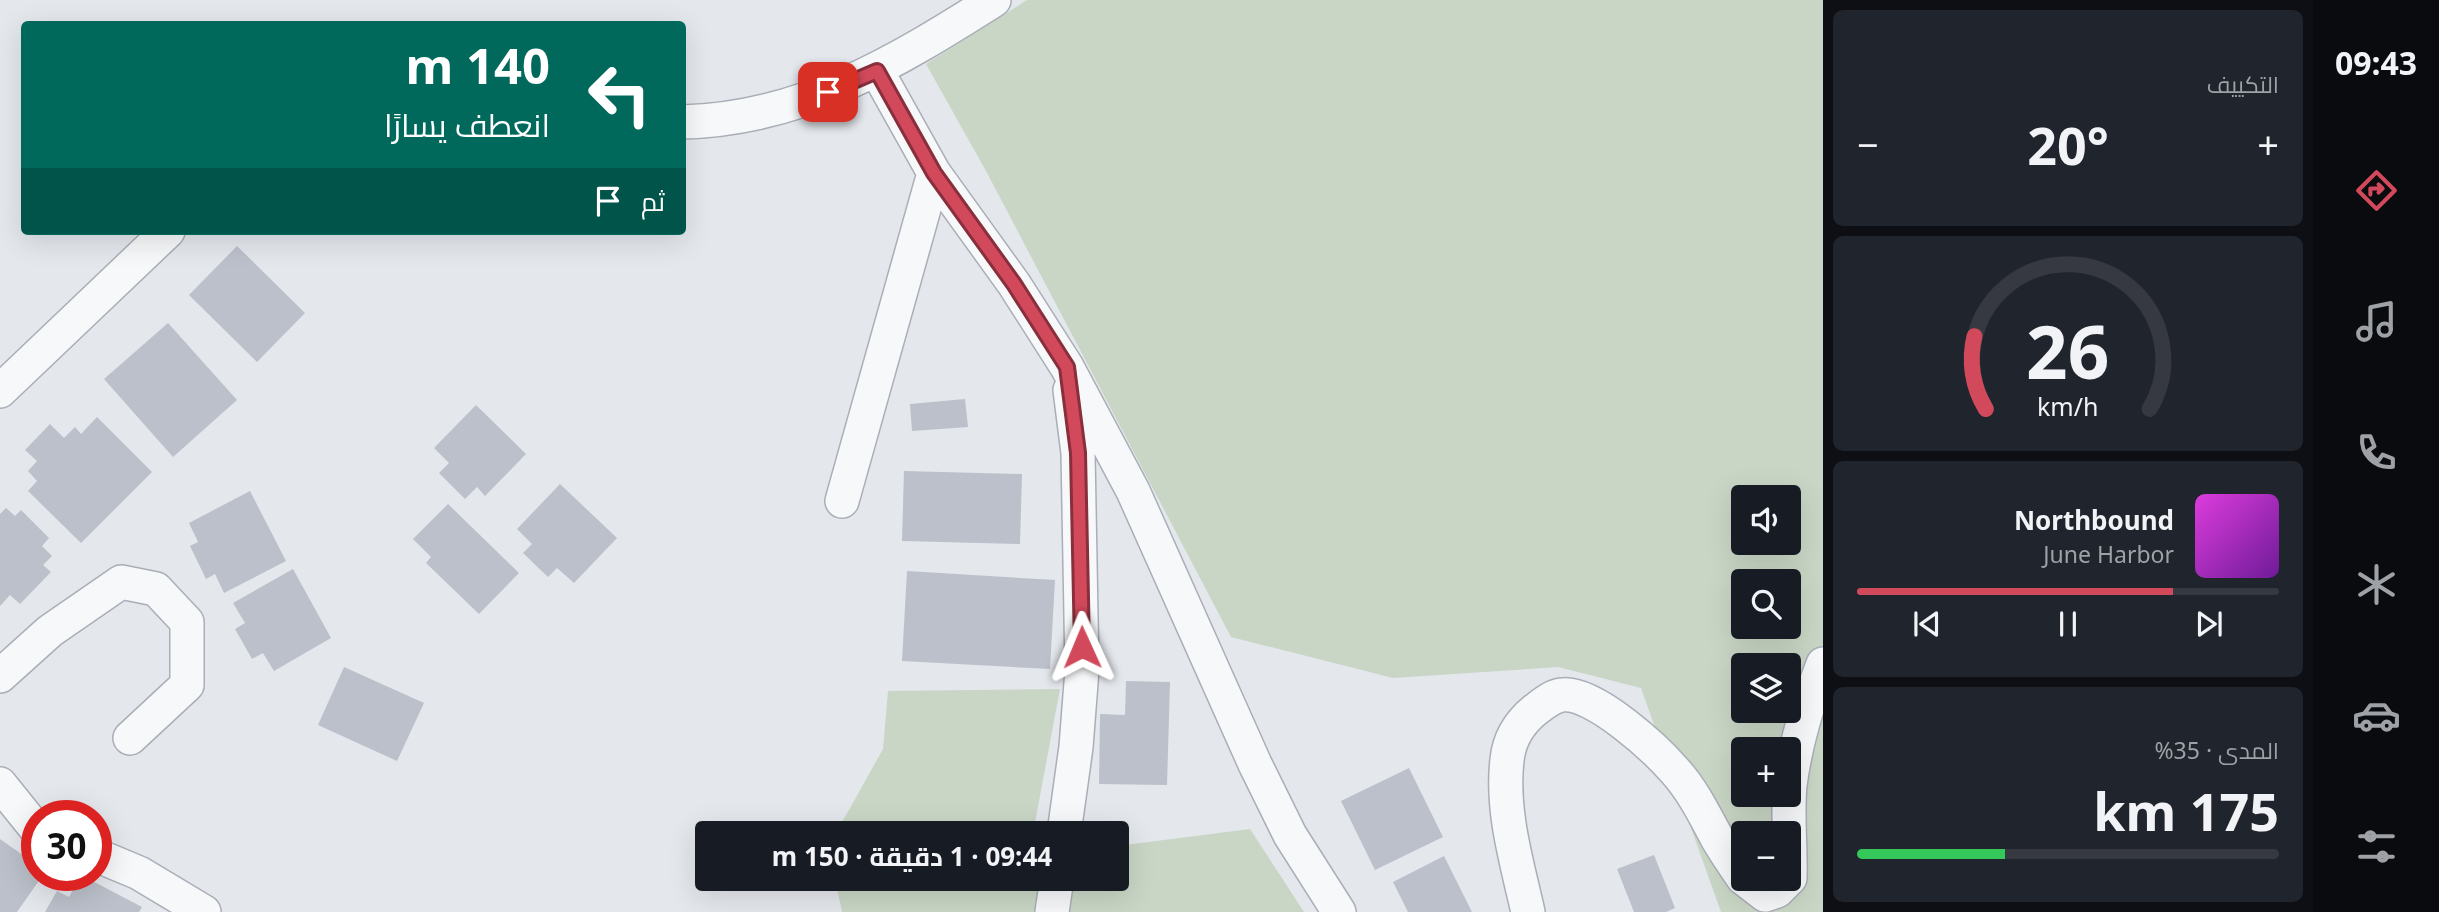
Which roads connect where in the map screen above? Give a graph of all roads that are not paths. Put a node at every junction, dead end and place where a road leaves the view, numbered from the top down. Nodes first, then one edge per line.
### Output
1 (994, 0) edge
2 (877, 71) junction
3 (686, 122) edge
4 (934, 173) junction
5 (164, 235) edge
6 (1067, 367) junction
7 (0, 391) edge
8 (842, 501) dead end
9 (1823, 664) edge
10 (0, 676) edge
11 (130, 738) dead end
12 (0, 784) edge
13 (21, 810) edge
14 (1066, 821) edge
15 (1788, 821) edge
16 (1731, 860) edge
17 (112, 862) edge
18 (1055, 891) edge
19 (1760, 891) edge
20 (1777, 891) edge
21 (204, 912) edge
22 (1052, 912) edge
23 (1339, 912) edge
24 (1528, 912) edge

1 - 2 street
2 - 3 street
2 - 4 street
4 - 6 street
4 - 8 street
5 - 7 street
6 - 14 street
6 - 23 street
9 - 15 street
10 - 11 street
12 - 13 street
16 - 24 street
17 - 21 street
18 - 22 street
19 - 20 street

